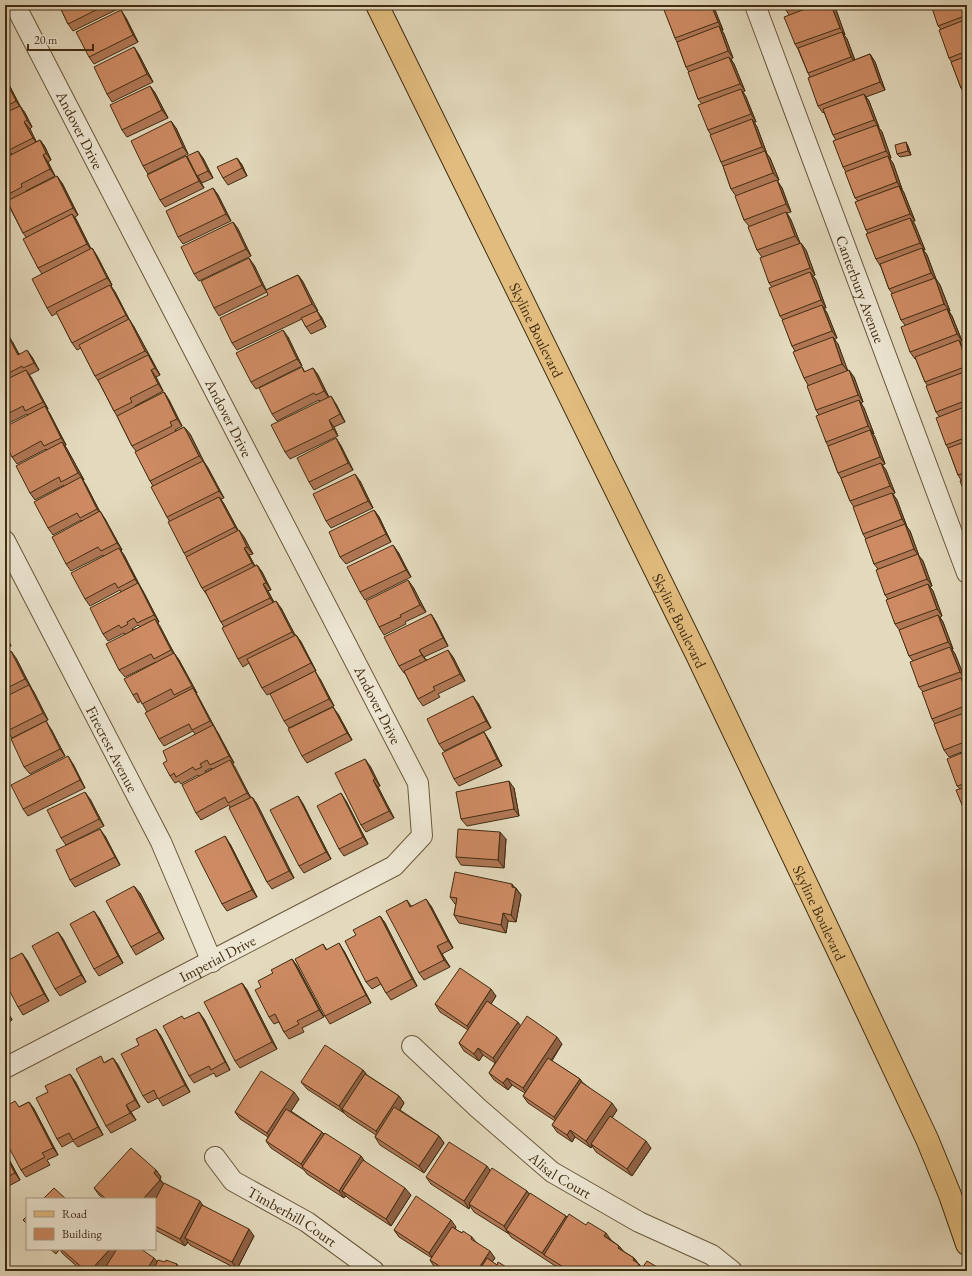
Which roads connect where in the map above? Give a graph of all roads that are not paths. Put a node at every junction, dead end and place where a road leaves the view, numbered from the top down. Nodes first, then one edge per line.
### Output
1 (15, 5) edge
2 (377, 5) edge
3 (755, 5) edge
4 (5, 541) edge
5 (967, 572) edge
6 (422, 836) joint
7 (212, 962) junction
8 (412, 1046) dead end
9 (5, 1068) edge
10 (215, 1157) dead end
11 (967, 1244) edge
12 (374, 1271) edge
13 (732, 1271) edge

1 - 6 street, Andover Drive
2 - 11 main road, Skyline Boulevard
3 - 5 street, Canterbury Avenue
4 - 7 street, Firecrest Avenue
6 - 7 street, Imperial Drive
7 - 9 street, Imperial Drive
8 - 13 street, Alisal Court
10 - 12 street, Timberhill Court

